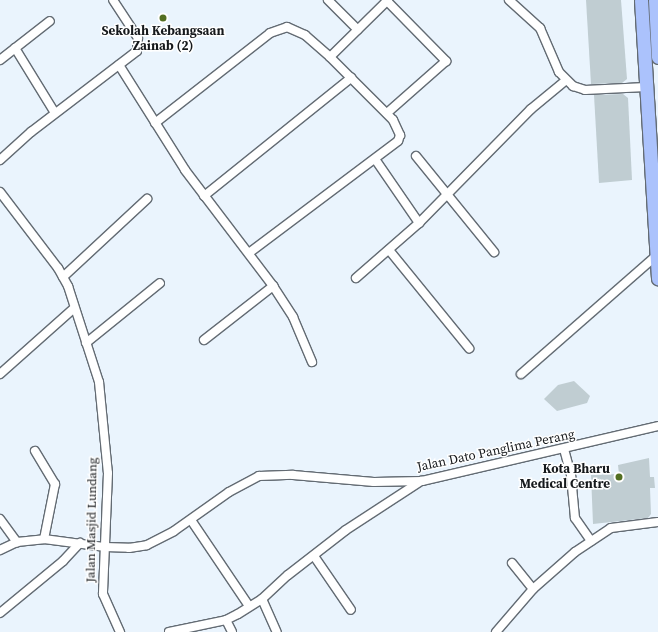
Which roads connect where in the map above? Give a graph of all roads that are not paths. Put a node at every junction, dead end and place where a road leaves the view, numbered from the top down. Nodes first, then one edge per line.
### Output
1 (113, 0) edge
2 (328, 0) edge
3 (387, 0) edge
4 (509, 0) edge
5 (641, 0) edge
6 (655, 0) edge
7 (50, 21) dead end
8 (358, 30) junction
9 (15, 48) junction
10 (330, 57) junction
11 (658, 57) edge
12 (0, 60) edge
13 (119, 65) junction
14 (351, 78) junction
15 (565, 81) junction
16 (646, 87) junction
17 (54, 113) junction
18 (387, 113) junction
19 (155, 124) junction
20 (416, 156) dead end
21 (375, 159) junction
22 (0, 160) edge
23 (0, 192) edge
24 (447, 195) junction
25 (204, 196) junction
26 (147, 199) dead end
27 (419, 223) junction
28 (389, 250) junction
29 (250, 252) junction
30 (494, 252) dead end
31 (657, 255) junction
32 (63, 277) junction
33 (356, 278) dead end
34 (658, 278) edge
35 (160, 283) dead end
36 (273, 286) junction
37 (74, 308) junction
38 (204, 340) dead end
39 (86, 343) junction
40 (469, 348) dead end
41 (312, 362) dead end
42 (0, 374) edge
43 (521, 374) dead end
44 (658, 426) edge
45 (564, 449) junction
46 (35, 450) dead end
47 (422, 481) junction
48 (0, 519) edge
49 (191, 520) junction
50 (658, 522) edge
51 (44, 539) junction
52 (17, 542) junction
53 (591, 542) junction
54 (80, 543) junction
55 (105, 547) junction
56 (0, 550) edge
57 (314, 556) junction
58 (512, 563) dead end
59 (533, 589) junction
60 (262, 599) junction
61 (249, 606) junction
62 (351, 610) dead end
63 (0, 613) edge
64 (226, 620) junction
65 (120, 632) edge
66 (169, 632) edge
67 (232, 632) edge
68 (278, 632) edge
69 (496, 632) edge

1 - 13 street
2 - 8 street
3 - 8 street
3 - 18 street
4 - 15 street
5 - 16 highway
6 - 11 highway
7 - 9 street
8 - 10 street
9 - 12 street
9 - 17 street
10 - 14 street
10 - 19 street
13 - 17 street
13 - 19 street
14 - 18 street
14 - 25 street
15 - 16 street
15 - 24 street
16 - 31 highway
17 - 22 street
18 - 21 street
19 - 25 street
20 - 24 street
21 - 27 street
21 - 29 street
23 - 32 street, Jalan Masjid Lundang
24 - 27 street
24 - 30 street
25 - 29 street
26 - 32 street
27 - 28 street
28 - 33 street
28 - 40 street
29 - 36 street
31 - 34 highway
31 - 43 street
32 - 37 street, Jalan Masjid Lundang
35 - 39 street
36 - 38 street
36 - 41 street
37 - 39 street, Jalan Masjid Lundang
37 - 42 street
39 - 55 street, Jalan Masjid Lundang
44 - 45 street, Jalan Dato Panglima Perang
45 - 47 street, Jalan Dato Panglima Perang
45 - 53 street
46 - 51 street
47 - 49 street, Jalan Dato Panglima Perang
47 - 57 street
48 - 52 street
49 - 55 street, Jalan Dato Panglima Perang
49 - 61 street
50 - 53 street
51 - 52 street, Jalan Dato Panglima Perang
51 - 54 street, Jalan Dato Panglima Perang
52 - 56 street, Jalan Dato Panglima Perang
53 - 59 street
54 - 55 street, Jalan Dato Panglima Perang
54 - 63 street
55 - 65 street, Jalan Masjid Lundang
57 - 60 street
57 - 62 street
58 - 59 street
59 - 69 street
60 - 61 street
60 - 68 street
61 - 64 street
64 - 66 street
64 - 67 street

